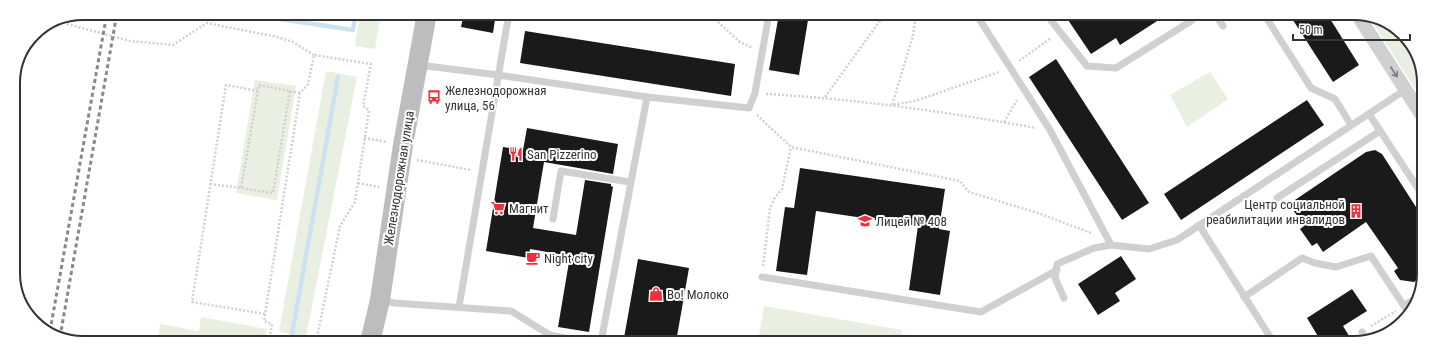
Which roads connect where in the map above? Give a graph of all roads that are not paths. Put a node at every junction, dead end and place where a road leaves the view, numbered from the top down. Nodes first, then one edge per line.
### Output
1 (426, 20) edge
2 (508, 20) edge
3 (768, 20) edge
4 (980, 20) edge
5 (1051, 20) edge
6 (1192, 20) edge
7 (1219, 20) edge
8 (1268, 20) edge
9 (1361, 21) edge
10 (1223, 26) dead end
11 (418, 65) junction
12 (498, 75) junction
13 (1405, 90) junction
14 (647, 97) junction
15 (1417, 108) edge
16 (1369, 114) junction
17 (1352, 125) junction
18 (1380, 132) junction
19 (630, 182) junction
20 (1417, 187) edge
21 (1278, 198) dead end
22 (553, 219) dead end
23 (1199, 225) junction
24 (1110, 242) junction
25 (1057, 270) junction
26 (762, 277) road end
27 (1244, 297) junction
28 (1064, 298) dead end
29 (380, 300) junction
30 (459, 307) junction
31 (1406, 309) edge
32 (1362, 332) road end
33 (550, 335) joint
34 (1364, 335) edge
35 (371, 336) edge
36 (555, 336) edge
37 (602, 336) edge
38 (1269, 336) edge

1 - 11 street, Железнодорожная улица
2 - 12 lane
3 - 14 lane
4 - 24 lane
5 - 6 lane
7 - 10 lane
8 - 17 lane
9 -> 13 street
11 - 12 lane
11 - 29 street, Железнодорожная улица
12 - 14 lane
12 - 30 lane
13 - 15 street
13 - 16 lane
14 - 19 lane
16 - 17 lane
16 - 18 lane
17 - 23 lane
18 - 20 lane
18 - 21 lane
19 - 22 lane
19 - 37 lane
23 - 24 lane
23 - 27 lane
24 - 25 lane
25 - 26 lane
25 - 28 lane
27 - 31 lane
27 - 38 lane
29 - 30 lane
29 - 35 street, Железнодорожная улица
30 - 33 lane
32 - 34 lane
33 - 36 lane

